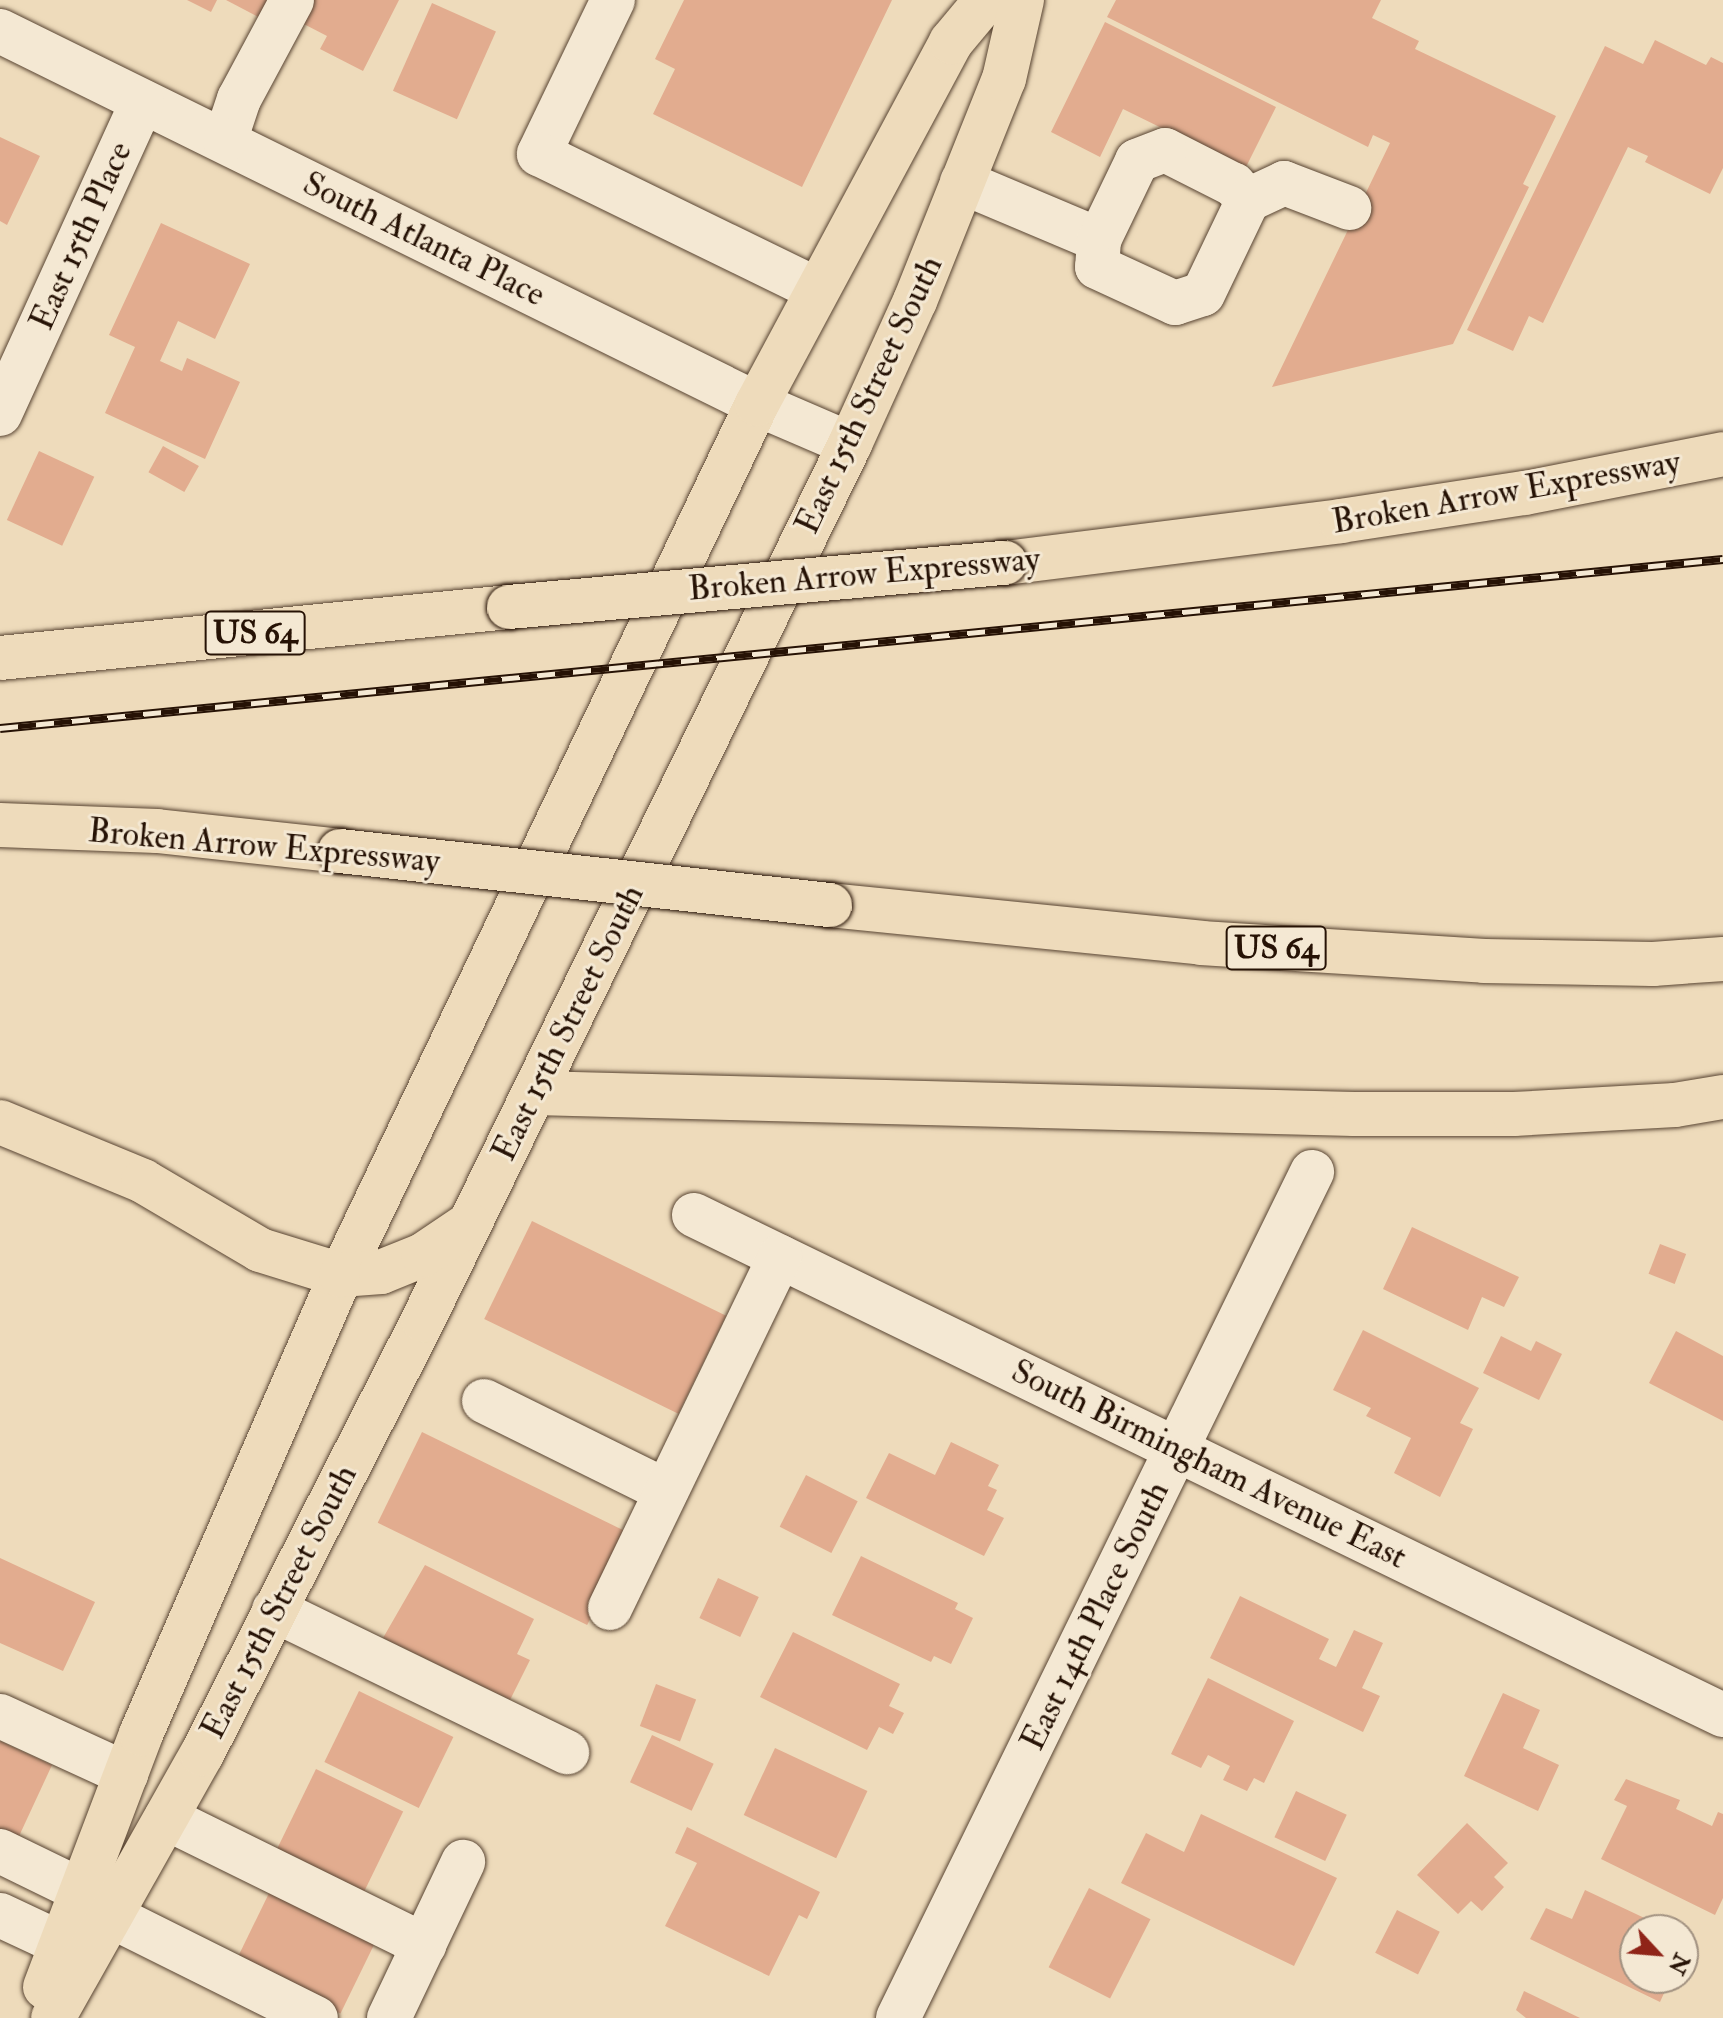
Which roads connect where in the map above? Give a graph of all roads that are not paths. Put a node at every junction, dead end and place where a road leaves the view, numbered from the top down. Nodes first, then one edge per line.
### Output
1 (292, 0) edge
2 (613, 0) edge
3 (986, 0) edge
4 (1022, 0) edge
5 (0, 31) edge
6 (142, 102) junction
7 (225, 141) junction
8 (962, 182) junction
9 (1248, 200) junction
10 (1349, 208) dead end
11 (1099, 240) junction
12 (816, 289) junction
13 (757, 404) junction
14 (0, 414) edge
15 (850, 444) junction
16 (1723, 454) edge
17 (0, 658) edge
18 (0, 825) edge
19 (1723, 959) edge
20 (534, 1093) junction
21 (1723, 1097) edge
22 (0, 1122) edge
23 (1312, 1172) dead end
24 (694, 1215) dead end
25 (469, 1224) junction
26 (780, 1257) junction
27 (341, 1275) junction
28 (484, 1401) dead end
29 (1177, 1447) junction
30 (666, 1491) junction
31 (610, 1608) dead end
32 (274, 1610) junction
33 (1723, 1715) edge
34 (0, 1716) edge
35 (567, 1752) dead end
36 (126, 1774) junction
37 (166, 1818) junction
38 (0, 1851) edge
39 (463, 1862) dead end
40 (96, 1903) junction
41 (0, 1915) edge
42 (62, 1944) junction
43 (424, 1945) junction
44 (33, 2018) edge
45 (53, 2018) edge
46 (316, 2018) edge
47 (389, 2018) edge
48 (898, 2018) edge

1 - 7 street
2 - 12 street
3 - 12 main road, East 15th Street South
4 - 8 main road, East 15th Street South
5 - 6 street, South Atlanta Place
6 - 7 street, South Atlanta Place
6 - 14 street, East 15th Place
7 - 13 street, South Atlanta Place
8 - 11 street
8 - 15 main road, East 15th Street South
9 - 10 street
9 - 11 street
9 - 11 street
12 - 13 main road, East 15th Street South
13 - 15 street, South Atlanta Place
13 - 27 main road, East 15th Street South
15 - 20 main road, East 15th Street South
16 - 17 main road, Broken Arrow Expressway / US 64, bridge
18 - 19 main road, Broken Arrow Expressway / US 64, bridge
20 - 21 main road
20 - 25 main road, East 15th Street South
22 - 27 main road
23 - 29 street, East 14th Place South
24 - 26 street, South Birmingham Avenue East
25 - 27 main road
25 - 32 main road, East 15th Street South
26 - 29 street, South Birmingham Avenue East
26 - 30 street
27 - 36 main road, East 15th Street South
28 - 30 street
29 - 33 street, South Birmingham Avenue East
29 - 48 street, East 14th Place South
30 - 31 street
32 - 35 street
32 - 37 main road, East 15th Street South
34 - 36 street
36 - 40 main road, East 15th Street South
37 - 40 main road, East 15th Street South
37 - 43 street
38 - 40 street
39 - 43 street
40 - 42 main road, East 15th Street South
40 - 45 main road, East 15th Street South
40 - 46 street
41 - 42 street
42 - 44 main road, East 15th Street South
43 - 47 street

